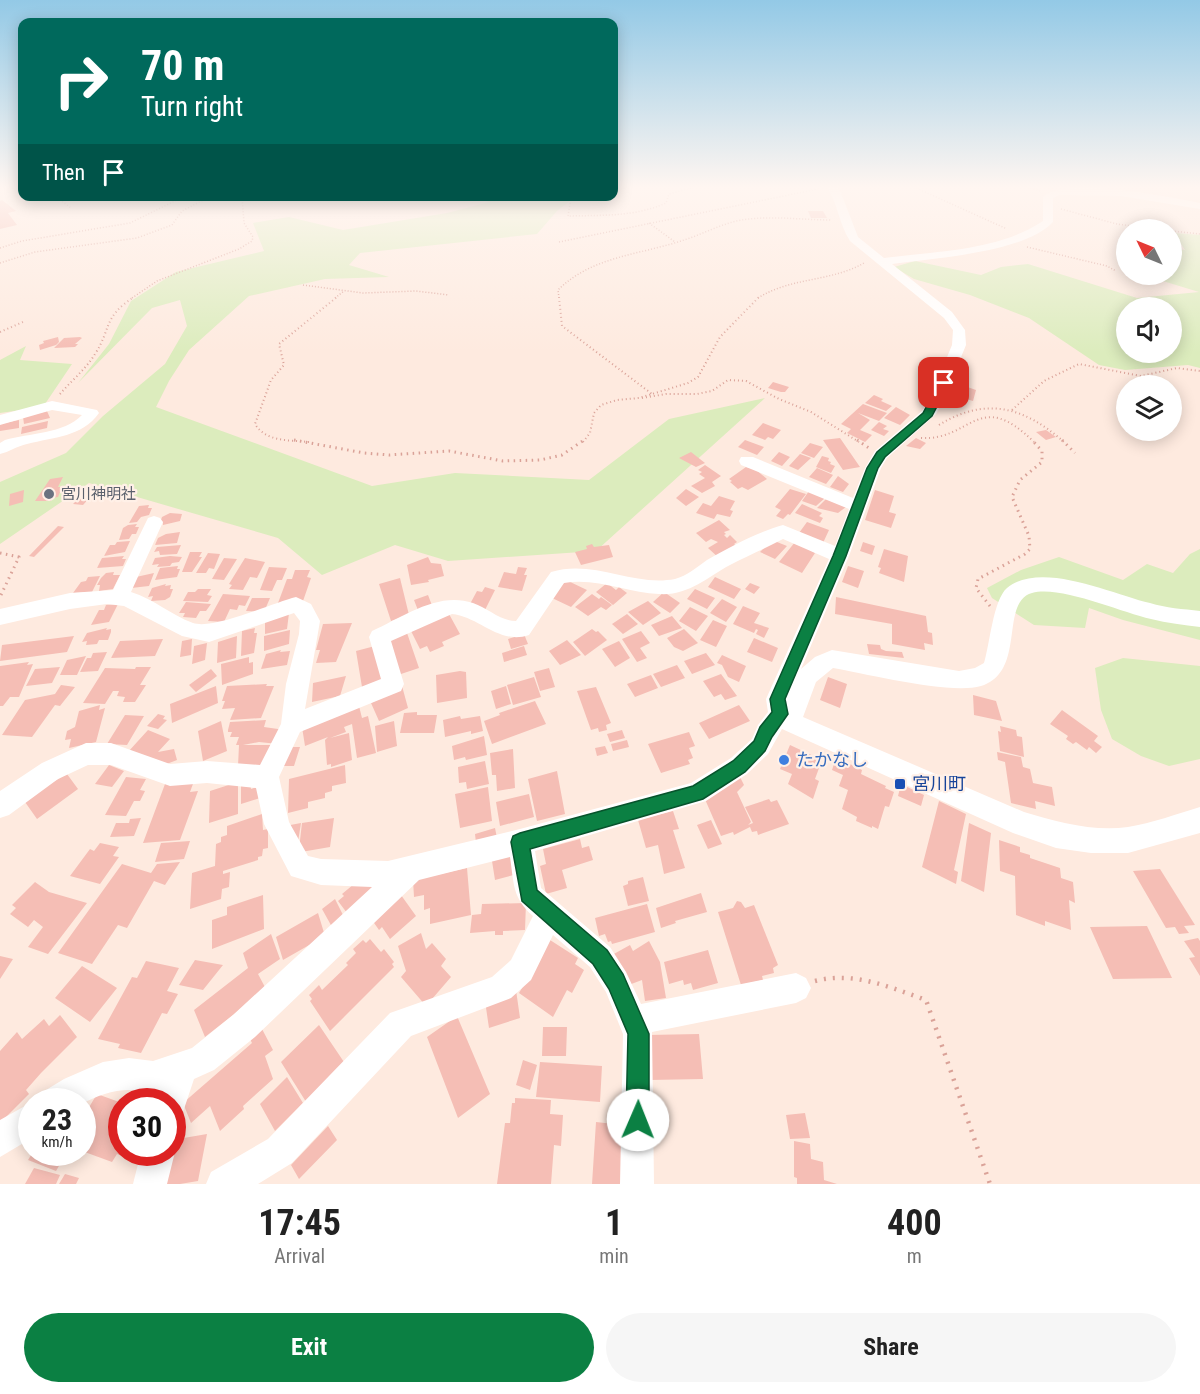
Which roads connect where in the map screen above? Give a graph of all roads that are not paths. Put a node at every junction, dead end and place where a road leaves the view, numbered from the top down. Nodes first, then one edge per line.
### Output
1 (858, 242) edge
2 (1004, 242) edge
3 (876, 259) junction
4 (0, 420) edge
5 (0, 448) edge
6 (747, 461) dead end
7 (858, 506) junction
8 (154, 522) dead end
9 (840, 556) junction
10 (118, 599) junction
11 (0, 617) edge
12 (1200, 619) edge
13 (785, 718) junction
14 (292, 725) junction
15 (267, 777) junction
16 (0, 806) edge
17 (1200, 820) edge
18 (520, 842) junction
19 (412, 868) junction
20 (549, 913) junction
21 (796, 988) road end
22 (632, 1021) junction
23 (181, 1068) junction
24 (80, 1088) edge
25 (176, 1088) edge
26 (18, 1128) edge
27 (0, 1140) edge
28 (154, 1166) edge
29 (150, 1184) edge
30 (224, 1184) edge
31 (637, 1184) edge

1 - 3 street
2 - 3 street
3 - 7 street
4 - 5 street
6 - 7 street
7 - 9 street
8 - 10 street
9 - 13 street
9 - 14 street
10 - 11 street
10 - 14 street
12 - 13 street
13 - 17 street
13 - 18 street
14 - 15 street
15 - 16 street
15 - 19 street
18 - 19 street
18 - 20 street
19 - 23 street
20 - 22 street
20 - 30 street
21 - 22 street
22 - 31 street
23 - 24 street
23 - 25 street
26 - 27 street
28 - 29 street

